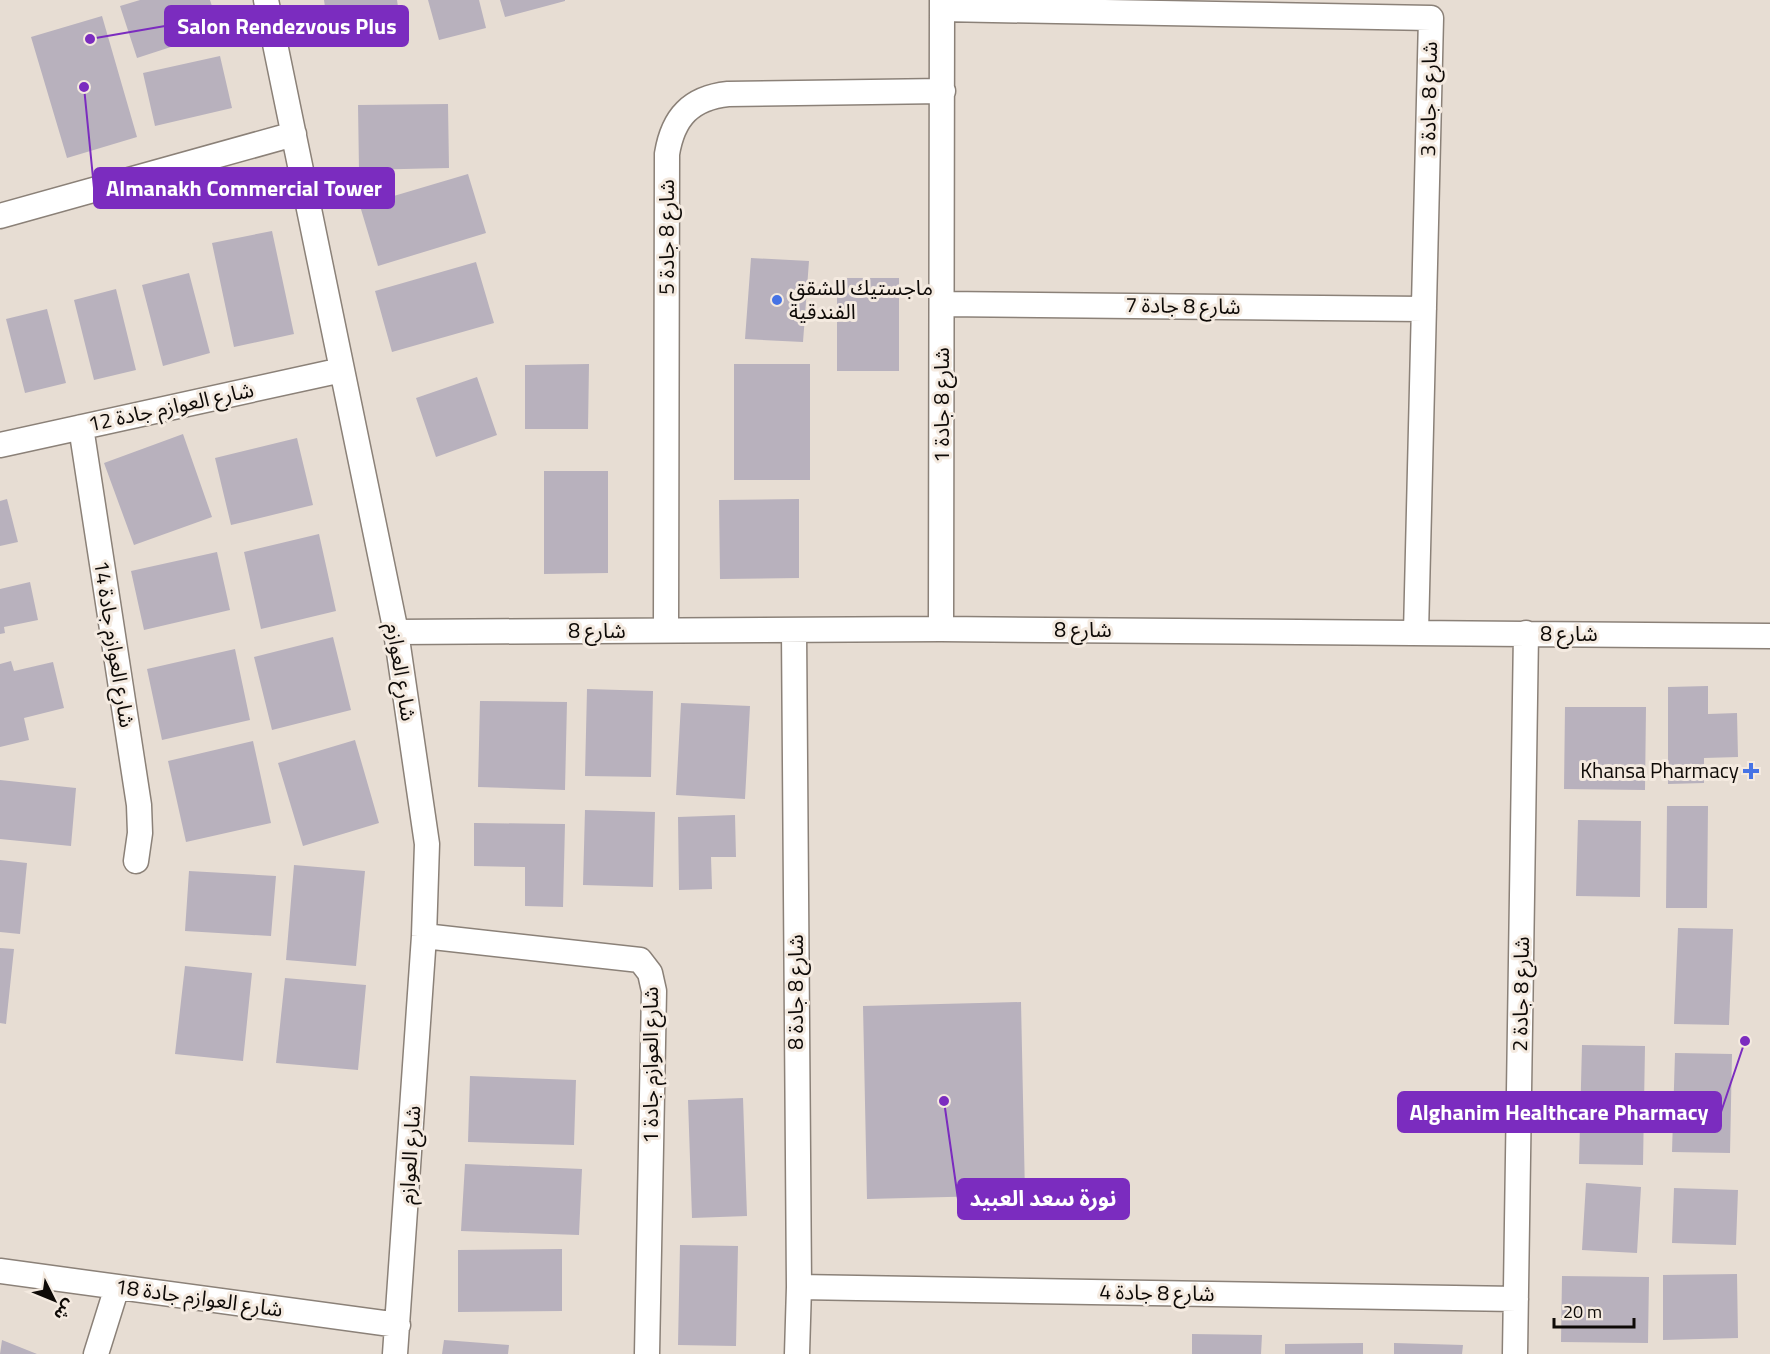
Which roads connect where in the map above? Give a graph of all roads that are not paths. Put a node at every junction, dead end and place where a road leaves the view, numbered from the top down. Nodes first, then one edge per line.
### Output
1 (266, 0) edge
2 (942, 5) edge
3 (943, 92) junction
4 (294, 134) junction
5 (0, 216) edge
6 (942, 304) junction
7 (1424, 309) junction
8 (342, 369) junction
9 (81, 427) junction
10 (0, 445) edge
11 (941, 629) junction
12 (666, 630) junction
13 (794, 630) junction
14 (396, 632) junction
15 (1416, 633) junction
16 (1526, 633) junction
17 (1770, 636) edge
18 (136, 861) dead end
19 (424, 936) junction
20 (0, 1271) edge
21 (117, 1287) junction
22 (799, 1287) junction
23 (1516, 1299) junction
24 (398, 1325) junction
25 (96, 1354) edge
26 (395, 1354) edge
27 (647, 1354) edge
28 (797, 1354) edge
29 (1515, 1354) edge

1 - 4 street, شارع العوازم
2 - 3 street, شارع 8 جادة 1
2 - 7 street, شارع 8 جادة 3
3 - 6 street, شارع 8 جادة 1
3 - 12 street, شارع 8 جادة 5
4 - 5 street
4 - 8 street, شارع العوازم
6 - 7 street, شارع 8 جادة 7
6 - 11 street, شارع 8 جادة 1
7 - 15 street, شارع 8 جادة 3
8 - 9 street, شارع العوازم جادة 12
8 - 14 street, شارع العوازم
9 - 10 street, شارع العوازم جادة 12
9 - 18 street, شارع العوازم جادة 14
11 - 13 street, شارع 8
11 - 15 street, شارع 8
12 - 13 street, شارع 8
12 - 14 street, شارع 8
13 - 22 street, شارع 8 جادة 8
14 - 19 street, شارع العوازم
15 - 16 street, شارع 8
16 - 17 street, شارع 8
16 - 23 street, شارع 8 جادة 2
19 - 24 street, شارع العوازم
19 - 27 street, شارع العوازم جادة 1
20 - 21 street, شارع العوازم جادة 18
21 - 24 street, شارع العوازم جادة 18
21 - 25 street
22 - 23 street, شارع 8 جادة 4
22 - 28 street, شارع 8 جادة 8
23 - 29 street, شارع 8 جادة 2
24 - 26 street, شارع العوازم

